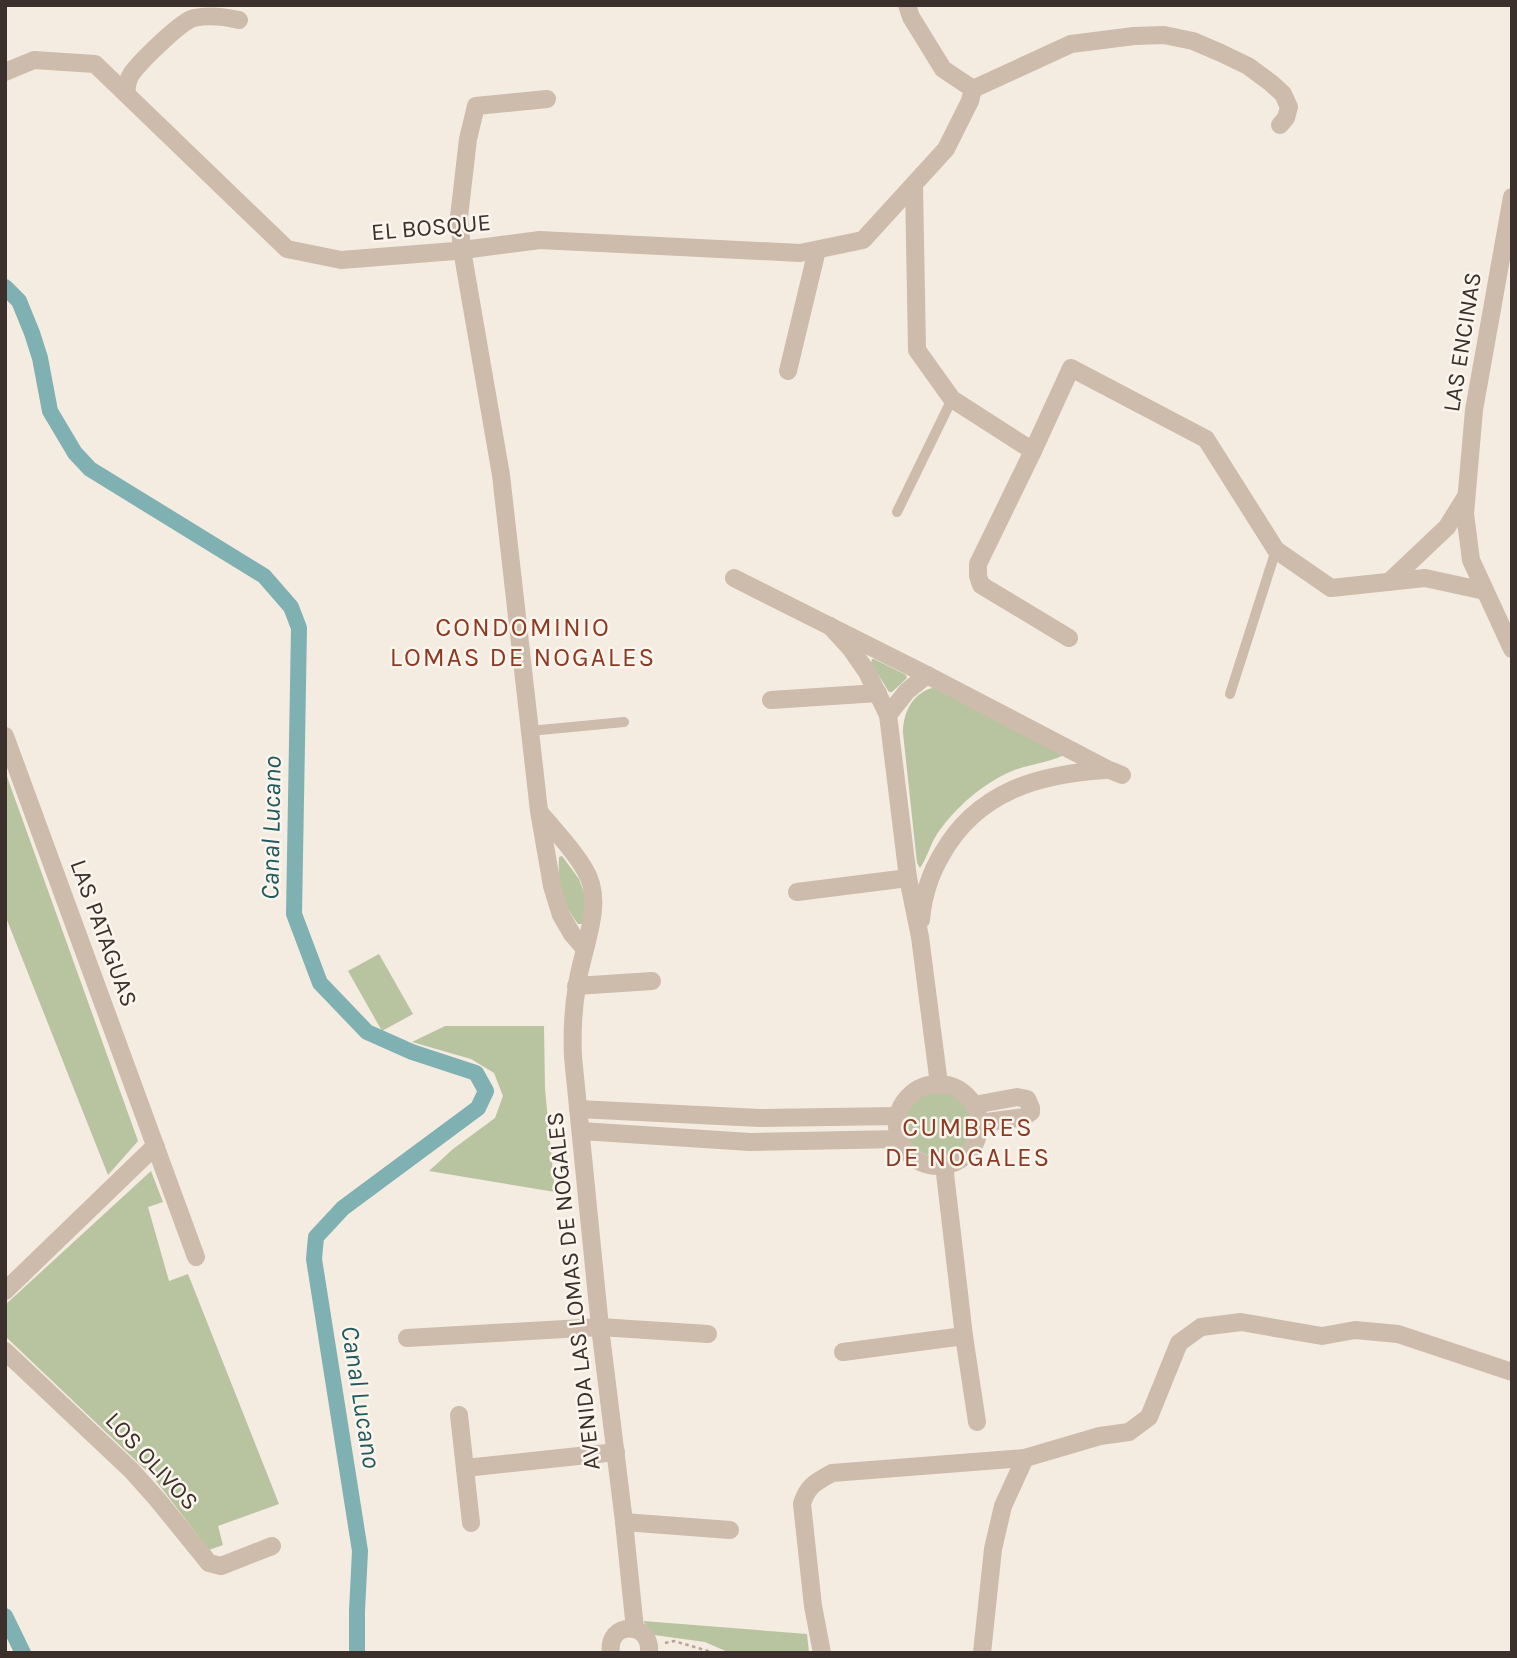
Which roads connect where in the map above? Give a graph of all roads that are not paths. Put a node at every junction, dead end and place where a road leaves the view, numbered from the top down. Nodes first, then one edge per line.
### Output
1 (907, 5) edge
2 (239, 20) dead end
3 (5, 72) edge
4 (974, 89) junction
5 (127, 94) junction
6 (547, 99) dead end
7 (1280, 125) dead end
8 (914, 185) junction
9 (1512, 197) edge
10 (462, 250) junction
11 (817, 250) junction
12 (788, 371) dead end
13 (952, 399) junction
14 (1033, 452) junction
15 (1466, 495) junction
16 (897, 512) dead end
17 (1276, 550) junction
18 (734, 578) dead end
19 (1389, 582) junction
20 (1485, 591) junction
21 (830, 626) junction
22 (1069, 638) dead end
23 (1512, 649) edge
24 (927, 675) junction
25 (877, 693) junction
26 (1230, 694) dead end
27 (771, 700) dead end
28 (888, 715) junction
29 (624, 722) dead end
30 (530, 731) junction
31 (5, 736) edge
32 (539, 811) junction
33 (908, 878) junction
34 (797, 892) dead end
35 (920, 937) junction
36 (584, 948) junction
37 (652, 981) dead end
38 (576, 986) junction
39 (939, 1084) junction
40 (578, 1109) junction
41 (692, 1115) junction
42 (898, 1116) junction
43 (790, 1118) junction
44 (581, 1131) junction
45 (691, 1138) junction
46 (899, 1139) junction
47 (790, 1142) junction
48 (156, 1147) junction
49 (944, 1165) junction
50 (196, 1257) dead end
51 (5, 1291) edge
52 (600, 1327) junction
53 (708, 1334) dead end
54 (964, 1336) junction
55 (407, 1338) dead end
56 (5, 1351) edge
57 (843, 1352) dead end
58 (1512, 1372) edge
59 (459, 1415) dead end
60 (977, 1422) dead end
61 (615, 1452) junction
62 (1025, 1458) junction
63 (465, 1468) junction
64 (471, 1522) dead end
65 (624, 1522) junction
66 (730, 1530) dead end
67 (272, 1546) dead end
68 (635, 1629) junction
69 (649, 1649) edge
70 (611, 1653) edge
71 (822, 1653) edge
72 (982, 1653) edge

1 - 4 street
2 - 5 street
3 - 5 street, EL BOSQUE
4 - 7 street
4 - 8 street, EL BOSQUE
5 - 10 street, EL BOSQUE
6 - 10 street
8 - 11 street, EL BOSQUE
8 - 13 street
9 - 15 street, LAS ENCINAS
10 - 11 street, EL BOSQUE
10 - 30 street
11 - 12 street
13 - 14 street
13 - 16 lane
14 - 17 street
14 - 22 street
15 - 19 street, LAS ENCINAS
15 - 20 street, LAS ENCINAS
17 - 19 street
17 - 26 lane
18 - 21 street
19 - 20 street
20 - 23 street, LAS ENCINAS
21 - 24 street
21 - 25 street
24 - 28 street
24 - 35 street
25 - 27 street
25 - 28 street
28 - 33 street
29 - 30 lane
30 - 32 street
31 - 48 street, LAS PATAGUAS
32 - 36 street
32 - 36 street, AVENIDA LAS LOMAS DE NOGALES
33 - 34 street
33 - 35 street
35 - 39 street
36 - 38 street, AVENIDA LAS LOMAS DE NOGALES
37 - 38 street
38 - 40 street, AVENIDA LAS LOMAS DE NOGALES
39 - 42 street
39 - 49 street
40 - 41 street
40 - 44 street, AVENIDA LAS LOMAS DE NOGALES
41 - 43 street
41 - 45 street
42 - 43 street
42 - 46 street
43 - 47 street
44 - 45 street
44 - 52 street, AVENIDA LAS LOMAS DE NOGALES
45 - 47 street
46 - 47 street
46 - 49 street
48 - 50 street, LAS PATAGUAS
48 - 51 street
49 - 54 street
52 - 53 street
52 - 55 street
52 - 61 street, AVENIDA LAS LOMAS DE NOGALES
54 - 57 street
54 - 60 street
56 - 67 street, LOS OLIVOS
58 - 62 street
59 - 63 street
61 - 63 street
61 - 65 street, AVENIDA LAS LOMAS DE NOGALES
62 - 71 street
62 - 72 street
63 - 64 street
65 - 66 street
65 - 68 street, AVENIDA LAS LOMAS DE NOGALES
68 - 69 street
68 - 70 street

